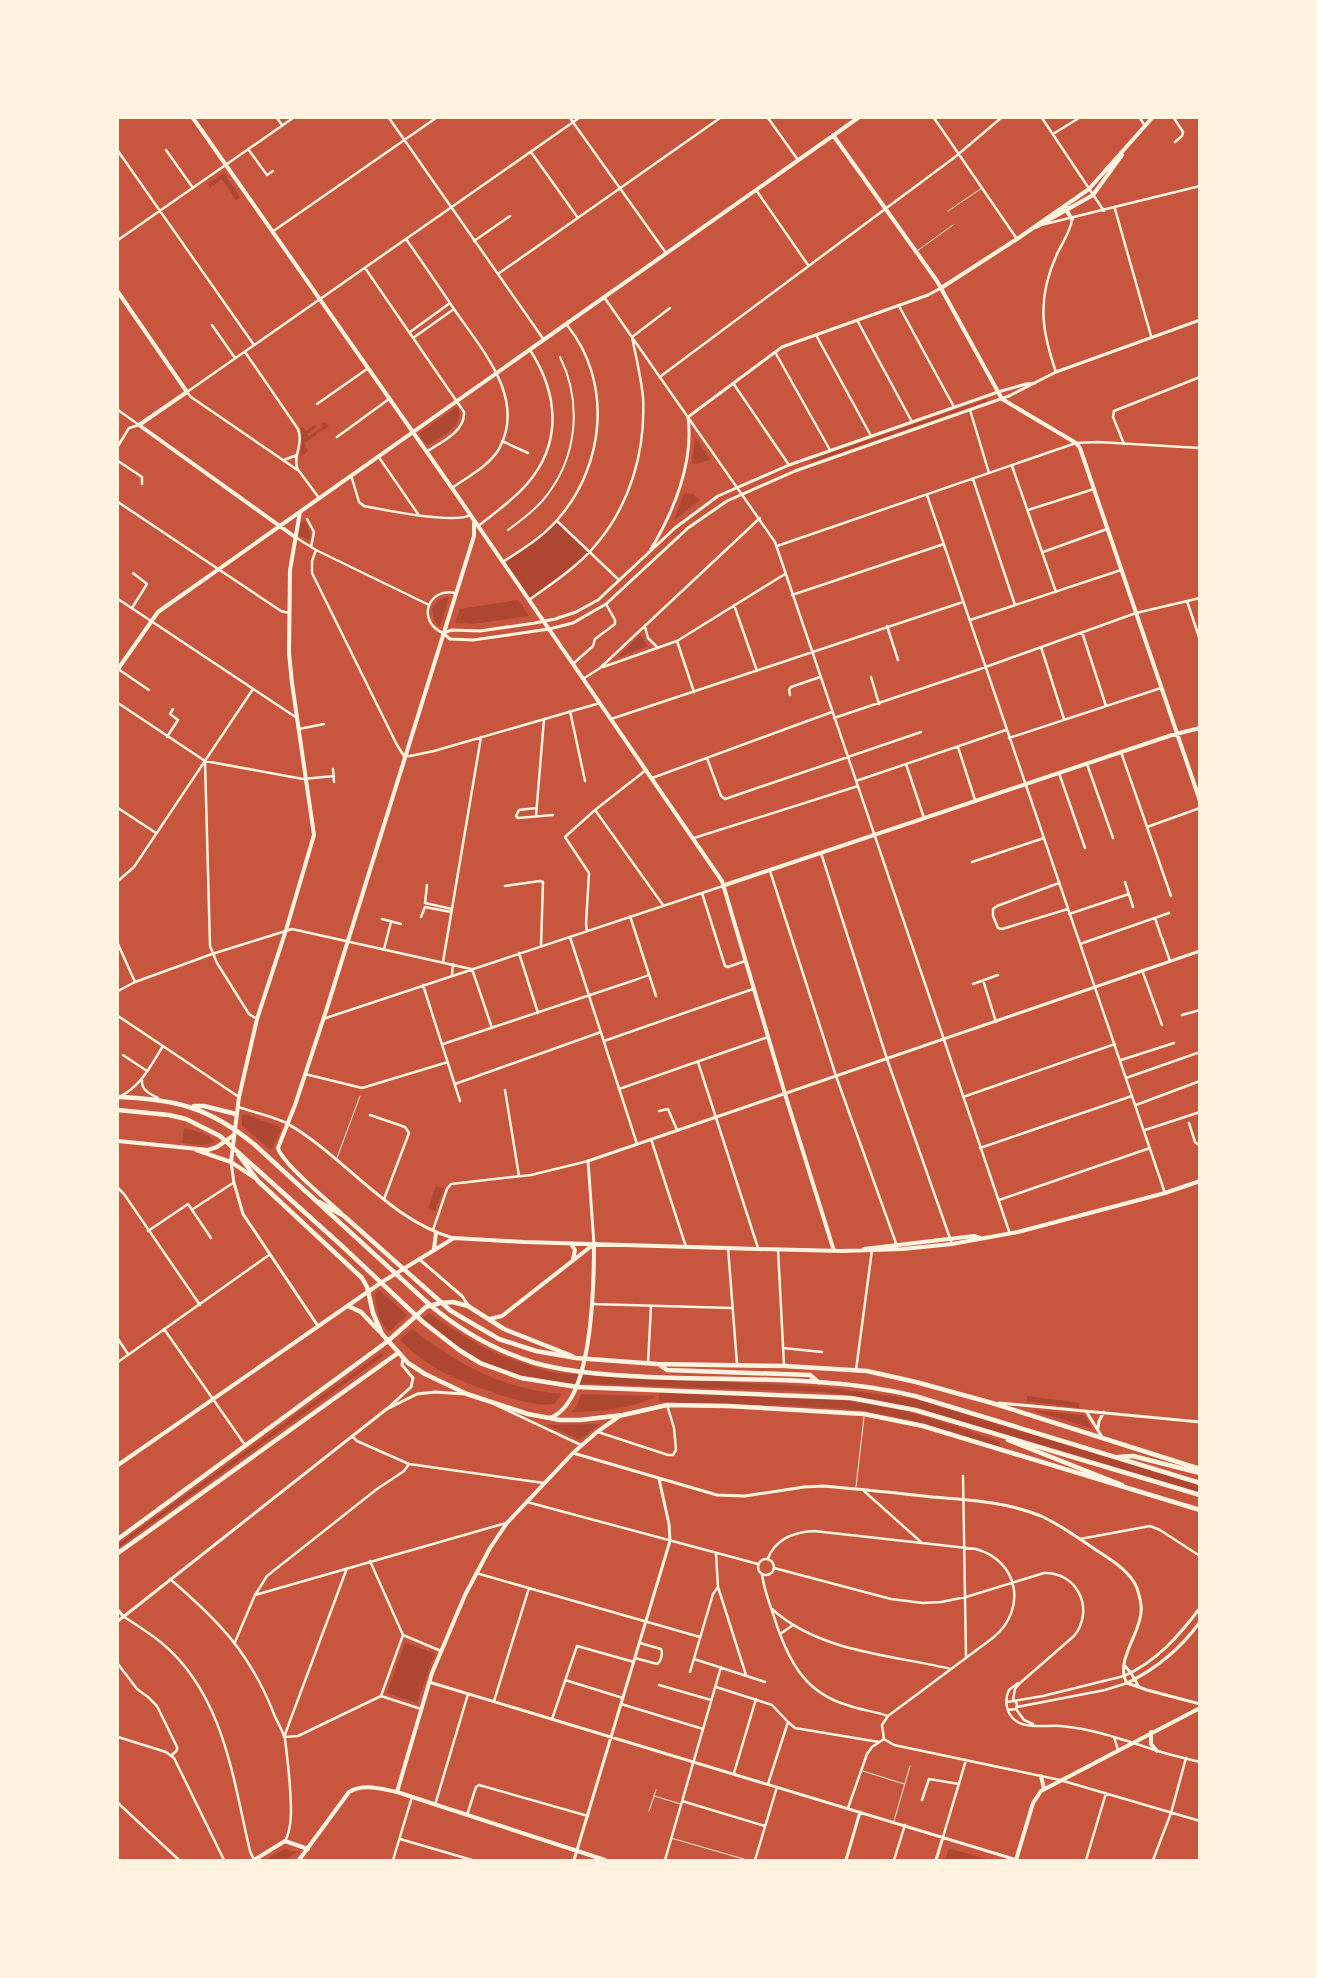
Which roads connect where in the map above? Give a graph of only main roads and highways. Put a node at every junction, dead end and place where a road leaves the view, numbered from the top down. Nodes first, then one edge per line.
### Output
1 (193, 118) edge
2 (858, 118) edge
3 (1152, 118) edge
4 (833, 135) junction
5 (1126, 149) junction
6 (1074, 198) junction
7 (1068, 208) junction
8 (1072, 219) road end
9 (1032, 228) junction
10 (941, 288) junction
11 (118, 292) edge
12 (412, 432) junction
13 (300, 512) junction
14 (474, 521) junction
15 (278, 527) junction
16 (295, 537) junction
17 (486, 538) junction
18 (471, 544) junction
19 (118, 669) edge
20 (1200, 728) edge
21 (1176, 734) junction
22 (1200, 801) edge
23 (724, 885) junction
24 (119, 1097) edge
25 (192, 1106) junction
26 (118, 1110) edge
27 (236, 1114) junction
28 (235, 1132) junction
29 (118, 1141) edge
30 (226, 1141) junction
31 (232, 1146) junction
32 (194, 1149) junction
33 (231, 1162) junction
34 (258, 1181) junction
35 (1200, 1181) edge
36 (314, 1199) junction
37 (344, 1216) junction
38 (434, 1231) road end
39 (571, 1244) junction
40 (594, 1244) junction
41 (897, 1247) junction
42 (434, 1249) junction
43 (862, 1250) junction
44 (834, 1251) junction
45 (572, 1261) junction
46 (403, 1269) junction
47 (394, 1274) junction
48 (382, 1282) junction
49 (368, 1292) junction
50 (440, 1303) junction
51 (348, 1306) junction
52 (430, 1306) junction
53 (416, 1316) junction
54 (486, 1318) junction
55 (382, 1334) junction
56 (388, 1341) junction
57 (398, 1353) junction
58 (576, 1358) junction
59 (586, 1359) junction
60 (657, 1364) junction
61 (582, 1373) junction
62 (818, 1382) junction
63 (577, 1387) junction
64 (623, 1415) junction
65 (547, 1418) junction
66 (976, 1428) junction
67 (1117, 1457) junction
68 (118, 1465) edge
69 (1200, 1469) edge
70 (1200, 1473) edge
71 (1200, 1483) edge
72 (1148, 1494) junction
73 (1200, 1495) edge
74 (1200, 1510) edge
75 (118, 1539) edge
76 (118, 1553) edge
77 (1200, 1706) edge
78 (1151, 1732) junction
79 (1157, 1751) road end
80 (1041, 1776) road end
81 (1044, 1789) junction
82 (397, 1792) junction
83 (308, 1849) junction
84 (254, 1860) edge
85 (299, 1860) edge
86 (605, 1860) edge
87 (1016, 1860) edge

1 - 12 main road
2 - 4 main road
3 - 5 main road
4 - 10 main road
4 - 12 main road
5 - 6 main road
5 - 7 main road
6 - 7 main road
6 - 9 main road
7 - 8 main road
7 - 9 main road
9 - 10 main road
10 - 21 main road
11 - 15 main road
12 - 13 main road
12 - 14 main road
13 - 15 main road
13 - 16 main road
14 - 17 main road
14 - 18 main road
15 - 16 main road
15 - 19 main road
16 - 27 main road
17 - 18 main road
17 - 23 main road
18 - 37 main road
20 - 21 main road
21 - 22 main road
21 - 23 main road
23 - 44 main road
24 - 25 main road
25 - 27 main road
25 - 28 main road
26 - 30 main road
27 - 28 main road
28 - 30 main road
28 - 31 main road
28 - 36 main road
29 - 32 main road
30 - 31 main road
30 - 32 main road
31 - 33 main road
31 - 34 main road
31 - 48 main road
32 - 33 main road
33 - 34 main road
34 - 49 main road
35 - 41 main road
36 - 37 main road
36 - 47 main road
37 - 46 main road
38 - 42 main road
39 - 40 main road
39 - 42 main road
39 - 45 main road
40 - 44 main road
40 - 45 main road
40 - 59 main road
41 - 43 main road
41 - 43 main road
42 - 46 main road
43 - 44 main road
45 - 54 main road
46 - 47 main road
46 - 50 main road
47 - 48 main road
47 - 52 main road
48 - 49 main road
48 - 53 main road
49 - 51 main road
49 - 55 main road
50 - 52 main road
50 - 54 main road
50 - 58 main road
51 - 55 main road
51 - 68 main road
52 - 53 main road
52 - 61 main road
53 - 56 main road
53 - 63 main road
54 - 58 main road
55 - 56 main road
56 - 57 main road
56 - 75 main road
57 - 65 main road
57 - 76 main road
58 - 59 main road
59 - 60 main road
59 - 61 main road
60 - 62 main road
60 - 69 main road
61 - 62 main road
61 - 63 main road
62 - 67 main road
63 - 65 main road
63 - 66 main road
64 - 65 main road
64 - 72 main road
64 - 82 main road
66 - 72 main road
66 - 73 main road
67 - 70 main road
67 - 71 main road
72 - 74 main road
77 - 78 main road
78 - 79 main road
78 - 81 main road
80 - 81 main road
81 - 87 main road
82 - 83 main road
82 - 86 main road
83 - 84 main road
83 - 85 main road

